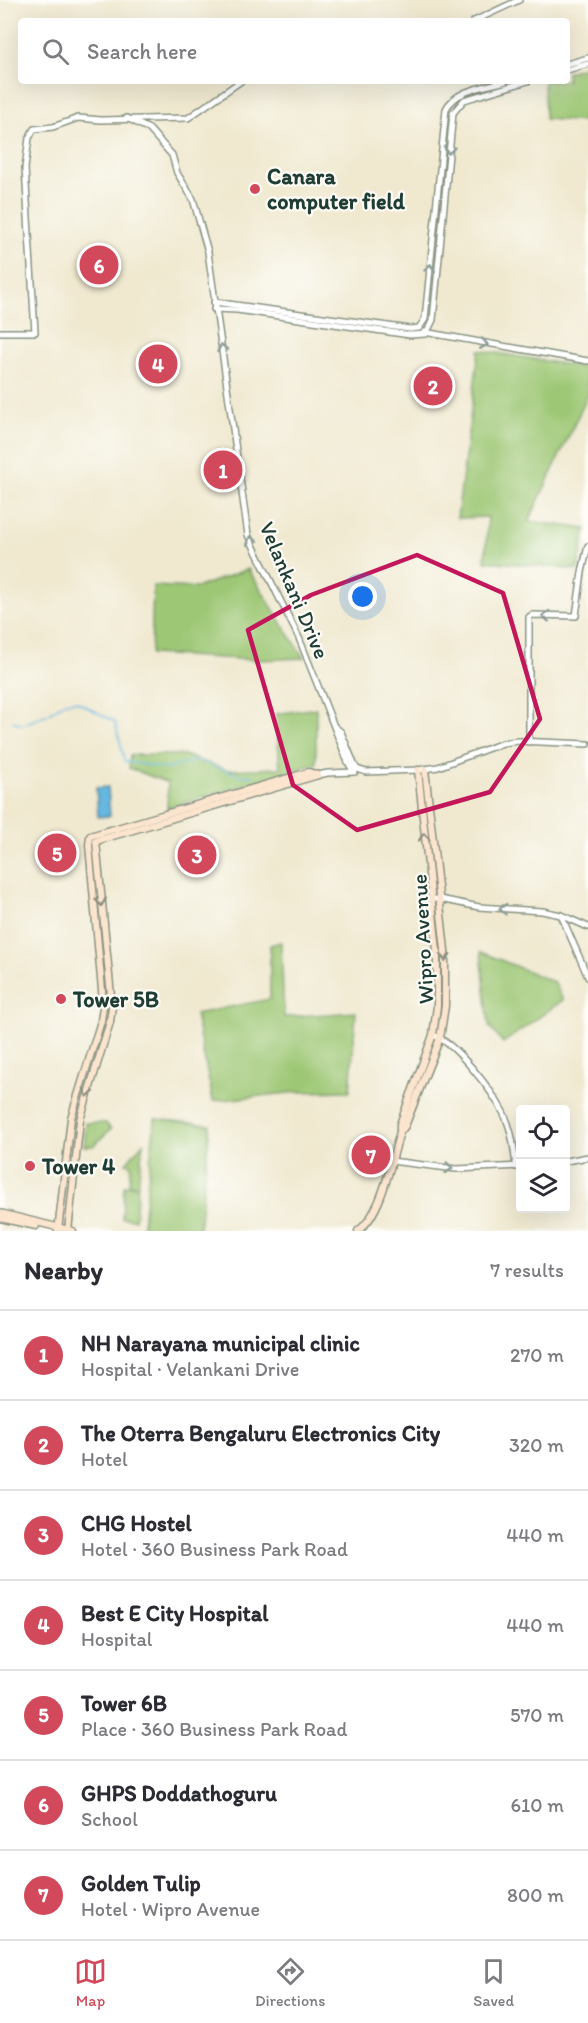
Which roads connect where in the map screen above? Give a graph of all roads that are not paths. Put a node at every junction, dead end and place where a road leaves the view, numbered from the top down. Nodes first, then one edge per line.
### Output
1 (519, 0) edge
2 (480, 18) edge
3 (588, 58) edge
4 (570, 63) edge
5 (588, 64) edge
6 (570, 69) edge
7 (237, 84) edge
8 (496, 84) edge
9 (518, 84) edge
10 (446, 110) junction
11 (453, 113) junction
12 (127, 118) junction
13 (214, 306) junction
14 (420, 327) junction
15 (0, 332) edge
16 (428, 332) junction
17 (588, 361) edge
18 (588, 546) edge
19 (335, 727) junction
20 (529, 742) junction
21 (588, 746) edge
22 (349, 764) junction
23 (353, 771) junction
24 (422, 771) junction
25 (339, 772) junction
26 (391, 773) junction
27 (318, 775) junction
28 (440, 898) junction
29 (430, 900) junction
30 (561, 915) junction
31 (588, 927) edge
32 (588, 977) edge
33 (437, 1037) junction
34 (400, 1132) junction
35 (588, 1157) edge
36 (517, 1159) edge
37 (570, 1160) edge
38 (391, 1161) junction
39 (516, 1167) edge
40 (0, 1213) edge
41 (0, 1218) edge
42 (58, 1230) edge
43 (69, 1231) edge
44 (358, 1231) edge

1 - 2 street
3 - 4 street
5 - 6 street
7 - 12 street
8 - 10 street
9 - 11 street
10 - 11 street
14 -> 10 street
11 -> 16 street
12 - 13 street, Velankani Drive
12 - 15 street
13 - 14 street
13 - 16 street
19 -> 13 street, Velankani Drive
14 - 16 street
16 -> 17 street
18 -> 20 street
19 - 22 street, Velankani Drive
19 - 26 street
20 - 21 street
20 - 21 street
20 - 24 street
22 - 23 street, Velankani Drive
22 - 25 street
23 - 25 street
23 - 26 street
24 - 26 street
24 - 28 main road, Wipro Avenue
29 -> 24 main road, Wipro Avenue
25 - 27 street
27 - 42 main road
27 -> 43 main road
28 - 29 street
30 -> 28 street
28 -> 33 main road, Wipro Avenue
29 - 33 main road, Wipro Avenue
30 - 31 street
30 - 32 street
33 - 34 main road, Wipro Avenue
33 - 34 main road, Wipro Avenue
33 - 36 street
34 - 38 main road, Wipro Avenue
35 - 37 street
38 -> 39 street
38 - 44 main road, Wipro Avenue
40 - 42 main road
41 - 42 main road
42 - 43 main road

